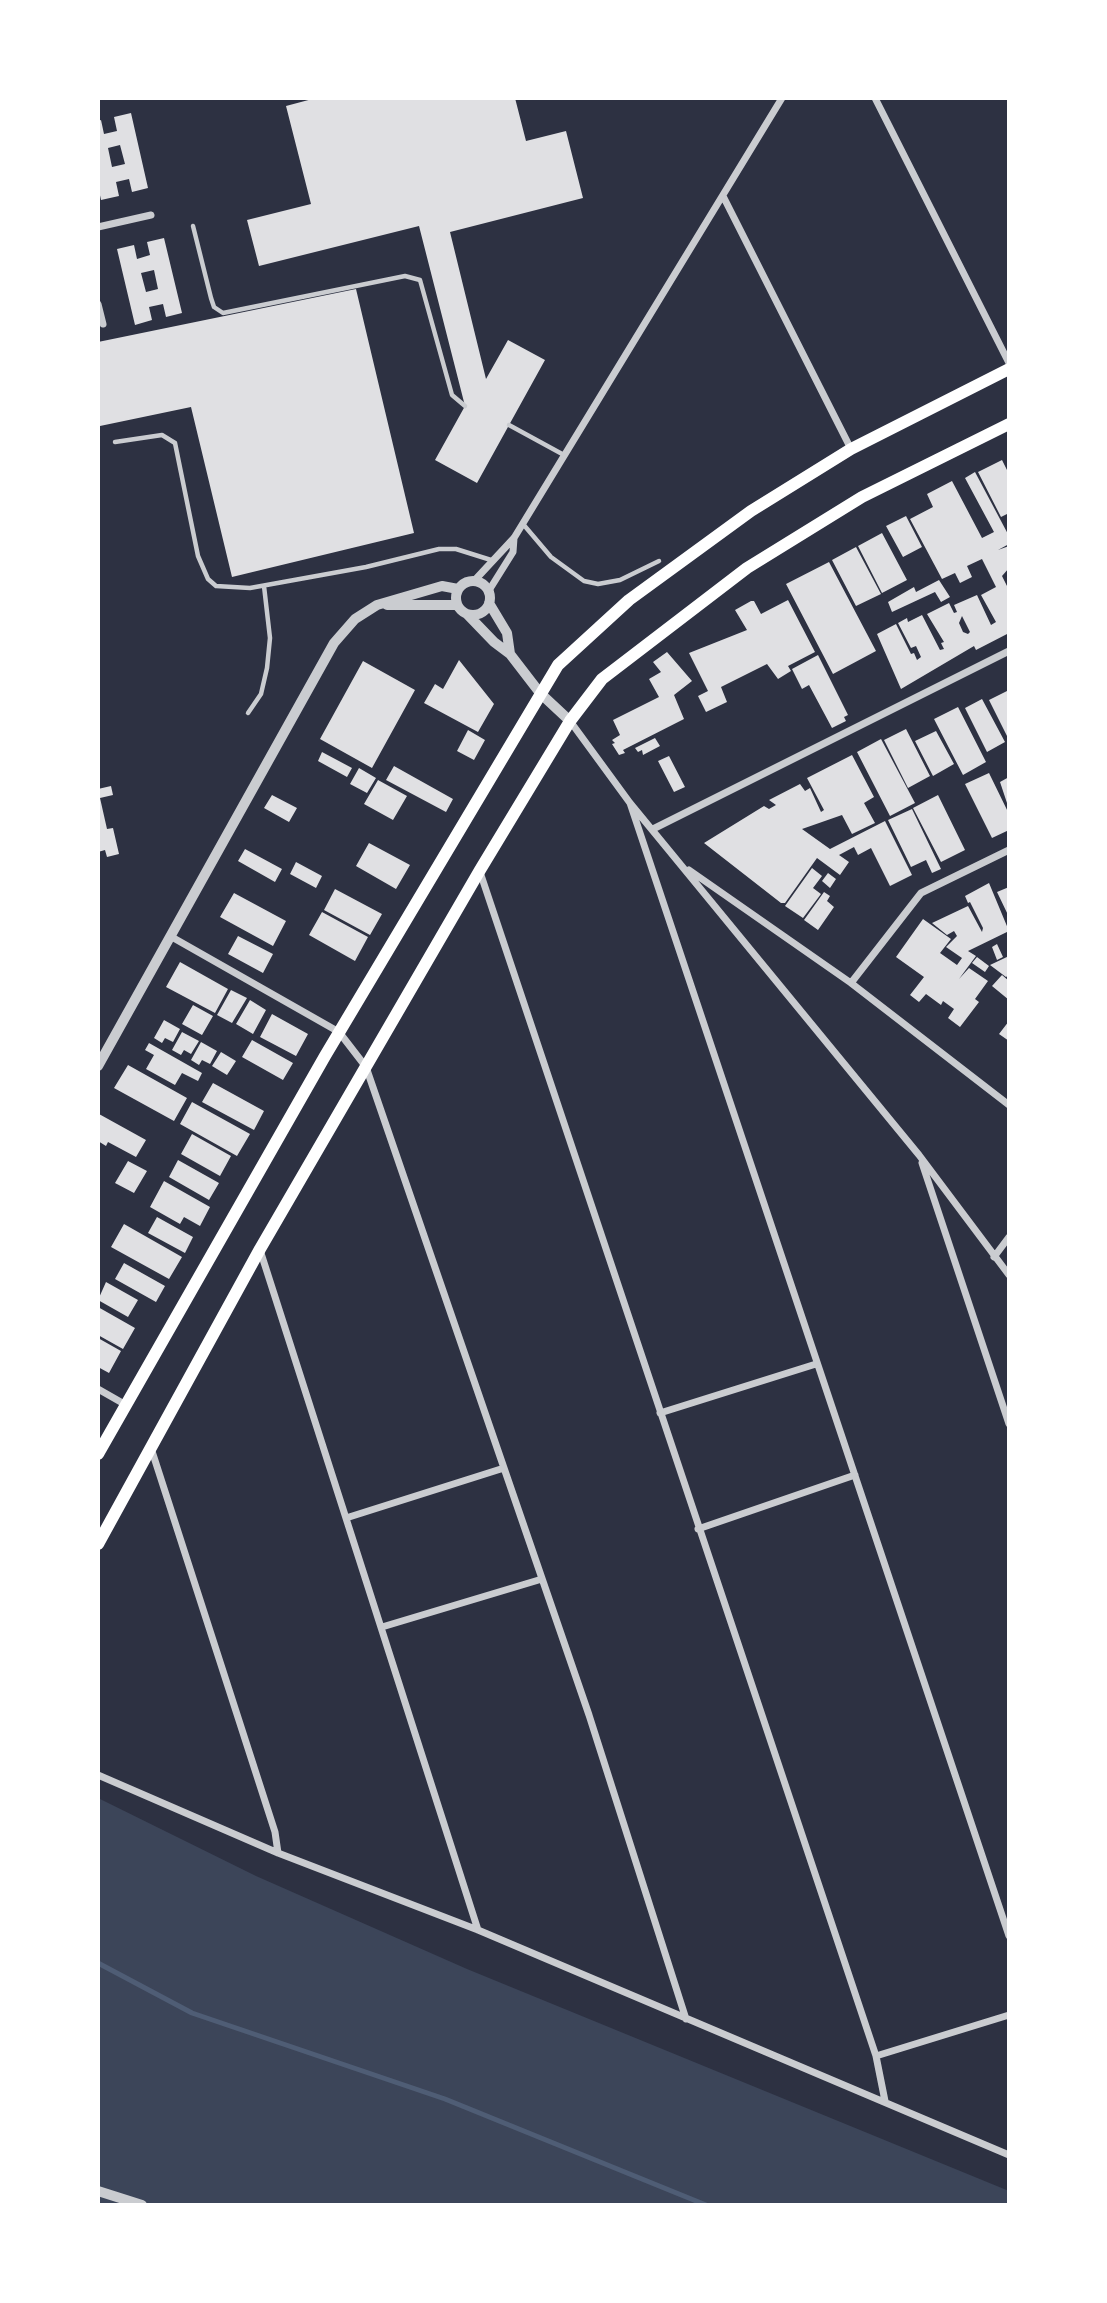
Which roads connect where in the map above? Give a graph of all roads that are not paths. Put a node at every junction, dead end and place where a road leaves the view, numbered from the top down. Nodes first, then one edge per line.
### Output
1 (782, 98) edge
2 (875, 98) edge
3 (723, 196) junction
4 (151, 215) dead end
5 (193, 226) dead end
6 (98, 227) edge
7 (98, 304) edge
8 (103, 324) dead end
9 (1009, 363) edge
10 (1009, 369) edge
11 (465, 406) dead end
12 (1009, 424) edge
13 (509, 425) dead end
14 (115, 442) dead end
15 (851, 449) junction
16 (565, 455) junction
17 (523, 524) junction
18 (514, 538) junction
19 (491, 560) junction
20 (659, 561) dead end
21 (264, 586) junction
22 (458, 589) junction
23 (483, 590) junction
24 (377, 605) junction
25 (457, 605) junction
26 (467, 614) junction
27 (1009, 651) edge
28 (510, 654) junction
29 (540, 693) junction
30 (248, 713) dead end
31 (570, 721) junction
32 (630, 803) junction
33 (653, 829) junction
34 (1009, 850) edge
35 (679, 864) junction
36 (480, 870) junction
37 (170, 936) junction
38 (851, 983) junction
39 (339, 1032) junction
40 (98, 1066) edge
41 (366, 1067) junction
42 (1009, 1103) edge
43 (919, 1155) junction
44 (1009, 1237) edge
45 (260, 1249) junction
46 (994, 1257) junction
47 (1009, 1275) edge
48 (816, 1364) junction
49 (98, 1389) edge
50 (126, 1405) junction
51 (660, 1413) junction
52 (1009, 1424) edge
53 (150, 1444) junction
54 (98, 1454) edge
55 (504, 1468) junction
56 (855, 1475) junction
57 (346, 1518) junction
58 (698, 1529) junction
59 (98, 1544) edge
60 (542, 1578) junction
61 (382, 1627) junction
62 (98, 1775) edge
63 (278, 1853) junction
64 (478, 1930) junction
65 (1009, 1937) edge
66 (1009, 2015) edge
67 (687, 2019) junction
68 (876, 2056) junction
69 (885, 2101) junction
70 (1009, 2155) edge
71 (98, 2191) edge
72 (142, 2205) edge

1 - 3 street
2 - 9 street
3 - 15 street
3 - 16 street
4 - 6 street
5 - 11 lane
7 - 8 street
10 - 15 main road
12 - 31 main road
13 - 16 lane
14 - 21 lane
15 - 29 main road
16 - 17 street
17 - 18 street
17 - 20 lane
18 - 19 street
18 - 23 street
19 - 21 lane
19 - 23 street
21 - 30 lane
22 - 23 street
22 - 24 street
22 - 25 street
23 - 26 street
23 - 28 street
24 - 25 street
24 - 37 street
25 - 26 street
26 - 28 street
27 - 33 street
28 - 29 street
29 - 31 street
29 - 39 main road
31 - 32 street
31 - 36 main road
32 - 33 street
32 - 48 street
33 - 35 street
34 - 38 street
35 - 38 street
35 - 43 street
36 - 41 main road
36 - 51 street
37 - 39 street
37 - 40 street
38 - 42 street
39 - 41 street
39 - 50 main road
41 - 45 main road
41 - 55 street
43 - 46 street
43 - 52 street
44 - 46 street
45 - 53 main road
45 - 57 street
46 - 47 street
48 - 51 street
48 - 56 street
49 - 50 street
50 - 54 main road
51 - 58 street
53 - 59 main road
53 - 63 street
55 - 57 street
55 - 60 street
56 - 58 street
56 - 65 street
57 - 61 street
58 - 68 street
60 - 61 street
60 - 67 street
61 - 64 street
62 - 63 street
63 - 64 street
64 - 67 street
66 - 68 street
67 - 69 street
68 - 69 street
69 - 70 street
71 - 72 street

